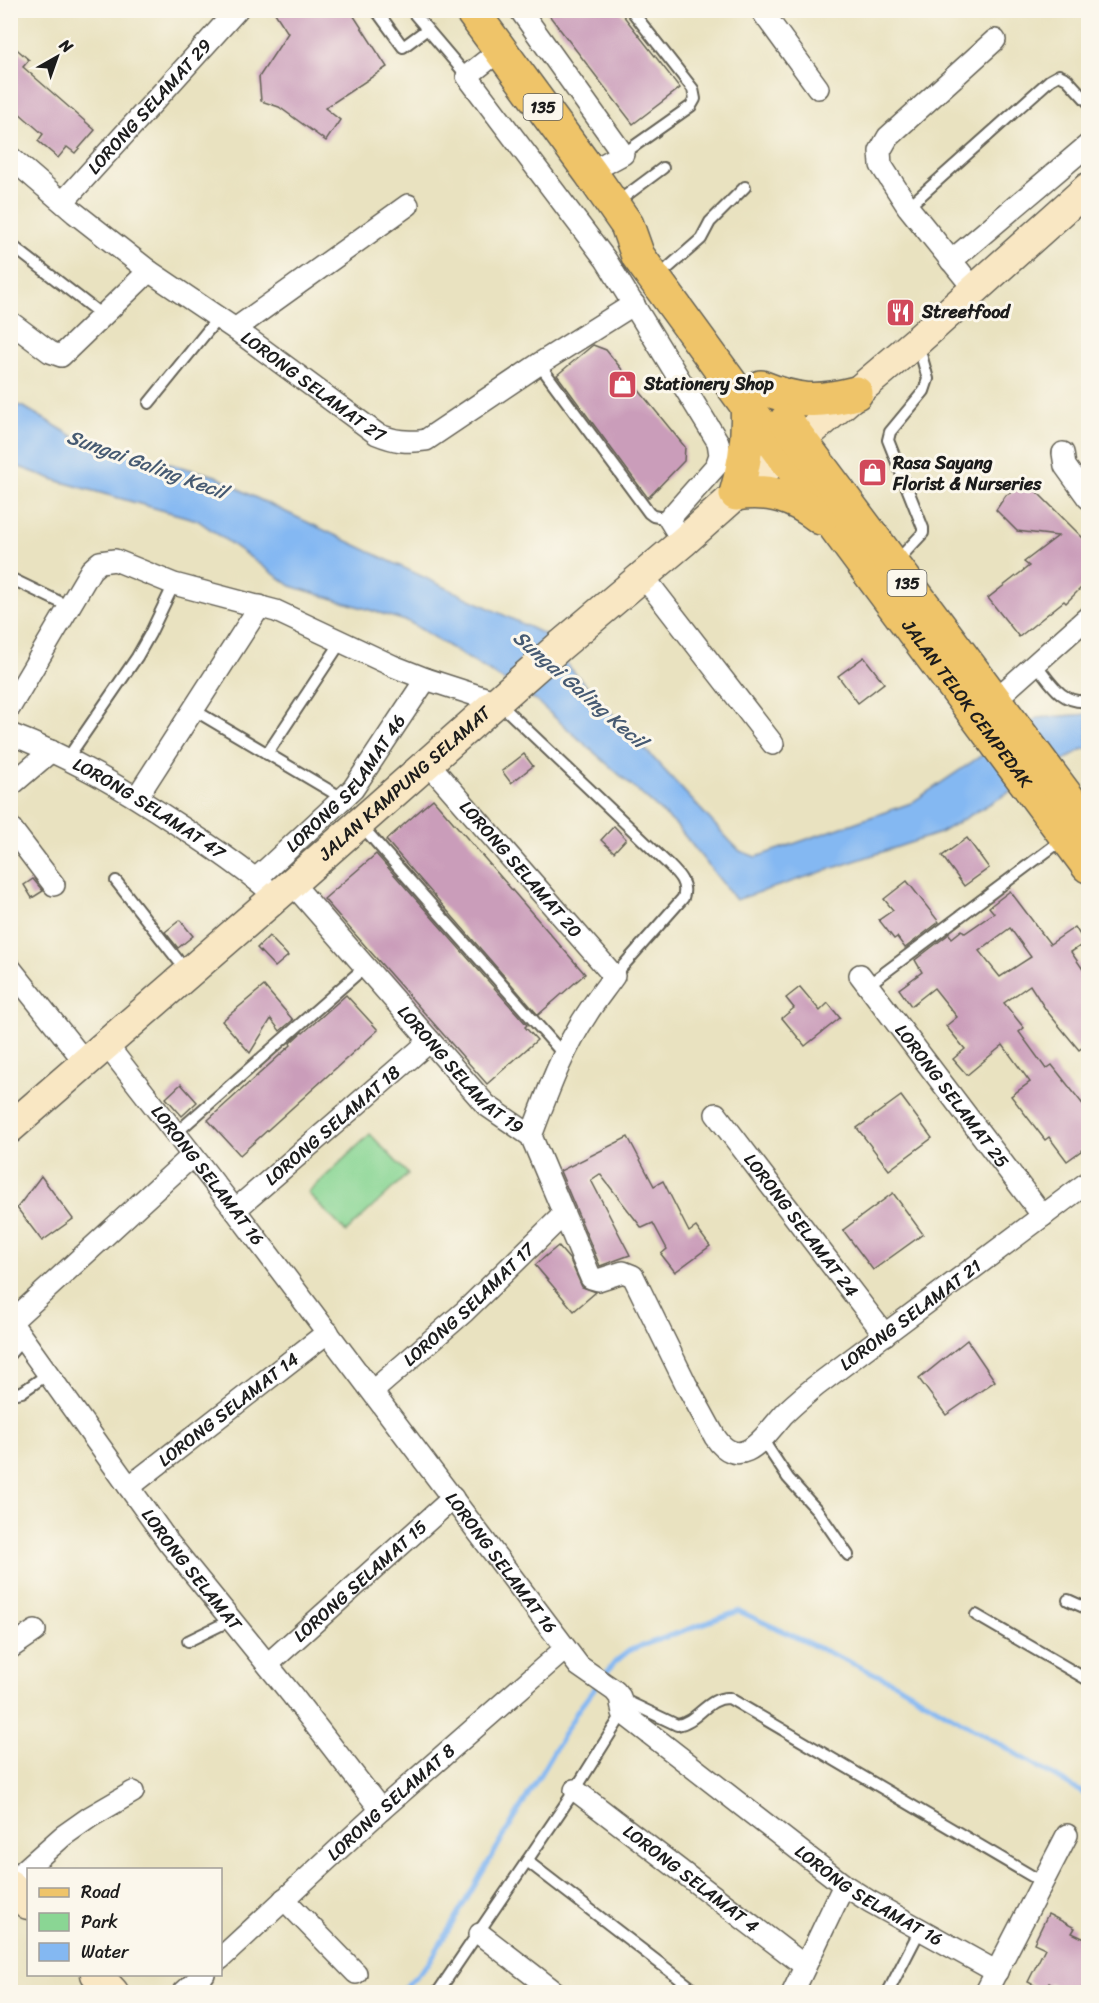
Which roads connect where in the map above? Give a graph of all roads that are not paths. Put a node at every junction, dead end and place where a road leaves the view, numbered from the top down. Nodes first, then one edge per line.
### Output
1 (237, 10) edge
2 (376, 10) edge
3 (411, 10) edge
4 (471, 10) edge
5 (520, 10) edge
6 (631, 10) edge
7 (761, 10) edge
8 (426, 30) junction
9 (995, 40) dead end
10 (500, 50) junction
11 (467, 76) junction
12 (818, 88) dead end
13 (1089, 102) edge
14 (1089, 145) edge
15 (623, 154) junction
16 (10, 157) edge
17 (663, 168) dead end
18 (590, 172) junction
19 (745, 187) dead end
20 (1089, 188) edge
21 (63, 202) junction
22 (408, 205) dead end
23 (908, 207) junction
24 (620, 215) junction
25 (10, 244) edge
26 (951, 261) junction
27 (669, 267) junction
28 (149, 271) junction
29 (974, 289) junction
30 (634, 304) junction
31 (103, 316) junction
32 (10, 322) edge
33 (226, 324) junction
34 (916, 341) junction
35 (539, 364) junction
36 (856, 393) junction
37 (754, 396) junction
38 (149, 403) dead end
39 (791, 447) junction
40 (1063, 453) dead end
41 (736, 494) junction
42 (1089, 498) edge
43 (676, 530) junction
44 (839, 532) junction
45 (893, 565) junction
46 (643, 576) junction
47 (10, 578) edge
48 (174, 584) junction
49 (260, 606) junction
50 (70, 607) junction
51 (1089, 617) edge
52 (341, 642) junction
53 (1036, 664) junction
54 (426, 679) junction
55 (504, 695) junction
56 (995, 700) junction
57 (1089, 701) edge
58 (10, 706) edge
59 (194, 710) junction
60 (1004, 732) junction
61 (10, 734) edge
62 (773, 744) dead end
63 (267, 754) junction
64 (59, 755) junction
65 (428, 763) junction
66 (10, 786) edge
67 (137, 797) junction
68 (344, 799) junction
69 (360, 824) junction
70 (10, 827) edge
71 (1077, 831) edge
72 (1089, 866) edge
73 (116, 881) dead end
74 (54, 885) dead end
75 (275, 886) junction
76 (365, 967) junction
77 (10, 968) edge
78 (188, 973) junction
79 (614, 976) junction
80 (864, 980) joint
81 (430, 1041) junction
82 (96, 1053) junction
83 (564, 1055) junction
84 (716, 1114) dead end
85 (10, 1128) edge
86 (175, 1134) junction
87 (531, 1136) junction
88 (192, 1156) junction
89 (1089, 1182) edge
90 (235, 1210) junction
91 (563, 1215) junction
92 (1043, 1216) junction
93 (10, 1322) edge
94 (327, 1332) junction
95 (885, 1335) junction
96 (17, 1347) edge
97 (48, 1374) junction
98 (10, 1388) edge
99 (373, 1391) junction
100 (762, 1439) junction
101 (736, 1453) joint
102 (129, 1487) junction
103 (453, 1498) junction
104 (848, 1555) dead end
105 (1068, 1600) dead end
106 (1089, 1608) edge
107 (976, 1615) dead end
108 (231, 1620) junction
109 (35, 1631) dead end
110 (188, 1641) dead end
111 (10, 1648) edge
112 (565, 1649) junction
113 (268, 1665) junction
114 (1089, 1680) edge
115 (611, 1694) junction
116 (575, 1790) junction
117 (133, 1792) dead end
118 (381, 1810) junction
119 (1067, 1835) dead end
120 (527, 1861) junction
121 (37, 1868) edge
122 (27, 1880) edge
123 (1042, 1882) junction
124 (844, 1884) junction
125 (16, 1893) edge
126 (284, 1899) junction
127 (920, 1930) junction
128 (480, 1934) junction
129 (222, 1957) edge
130 (805, 1966) junction
131 (997, 1972) junction
132 (356, 1973) dead end
133 (202, 1976) edge
134 (184, 1992) edge
135 (438, 1992) edge
136 (555, 1992) edge
137 (697, 1992) edge
138 (793, 1992) edge
139 (888, 1992) edge
140 (986, 1992) edge

1 - 21 street, LORONG SELAMAT 29
2 - 8 lane
3 - 8 lane
4 - 10 main road, 135
5 - 15 street
6 - 15 lane
7 - 12 street
8 - 11 lane
9 - 23 street
10 - 11 street
10 - 18 main road, 135
11 - 30 street
13 - 23 lane
14 - 26 street
15 - 18 street
16 - 21 street, LORONG SELAMAT 27
17 - 24 lane
18 - 24 main road, 135
19 - 27 lane
20 - 29 street, JALAN KAMPUNG SELAMAT
21 - 28 street, LORONG SELAMAT 27
22 - 33 street
23 - 26 street
24 - 27 main road, 135
24 - 37 main road, 135
25 - 31 lane
26 - 29 street
27 - 37 main road, 135
28 - 31 street
28 - 33 street, LORONG SELAMAT 27
29 - 34 street, JALAN KAMPUNG SELAMAT
30 - 35 street, LORONG SELAMAT 27
30 - 43 street
31 - 32 street
33 - 35 street, LORONG SELAMAT 27
33 - 38 lane
34 - 36 street, JALAN KAMPUNG SELAMAT
34 - 45 lane
35 - 43 lane
36 - 37 main road
36 - 39 street, JALAN KAMPUNG SELAMAT
37 - 39 main road, 135
37 - 41 main road
39 - 41 street, JALAN KAMPUNG SELAMAT
39 - 44 main road, JALAN TELOK CEMPEDAK / 135
39 - 45 main road, JALAN TELOK CEMPEDAK / 135
40 - 42 street
41 - 43 street, JALAN KAMPUNG SELAMAT
41 - 44 main road
43 - 46 street, JALAN KAMPUNG SELAMAT
44 - 60 main road, JALAN TELOK CEMPEDAK / 135
45 - 56 main road, JALAN TELOK CEMPEDAK / 135
46 - 55 street, JALAN KAMPUNG SELAMAT
46 - 62 street
47 - 50 lane
48 - 49 street
48 - 50 street
48 - 64 lane
49 - 52 street
49 - 59 street
50 - 58 street
51 - 53 street
52 - 54 street
52 - 63 lane
53 - 56 street
53 - 57 lane
54 - 55 street
54 - 68 street, LORONG SELAMAT 46
55 - 65 street, JALAN KAMPUNG SELAMAT
55 - 79 lane
56 - 60 main road, JALAN TELOK CEMPEDAK / 135
59 - 63 lane
59 - 67 street
60 - 71 main road, JALAN TELOK CEMPEDAK / 135
61 - 64 street, LORONG SELAMAT 47
63 - 68 lane
64 - 66 street
64 - 67 street, LORONG SELAMAT 47
65 - 69 street, JALAN KAMPUNG SELAMAT
65 - 79 street, LORONG SELAMAT 20
67 - 75 street, LORONG SELAMAT 47
68 - 75 street, LORONG SELAMAT 46
69 - 75 street, JALAN KAMPUNG SELAMAT
69 - 83 lane
70 - 74 street
71 - 72 main road, JALAN TELOK CEMPEDAK / 135
71 - 80 lane
73 - 78 lane
75 - 76 street, LORONG SELAMAT 19
75 - 78 street, JALAN KAMPUNG SELAMAT
76 - 81 street, LORONG SELAMAT 19
76 - 86 lane
77 - 82 street, LORONG SELAMAT 16
78 - 82 street, JALAN KAMPUNG SELAMAT
79 - 83 street
80 - 92 street, LORONG SELAMAT 25
81 - 87 street, LORONG SELAMAT 19
81 - 90 street, LORONG SELAMAT 18
82 - 85 street, JALAN KAMPUNG SELAMAT
82 - 86 street, LORONG SELAMAT 16
83 - 87 street
84 - 95 street, LORONG SELAMAT 24
86 - 88 street, LORONG SELAMAT 16
87 - 91 street, LORONG SELAMAT 19
88 - 90 street, LORONG SELAMAT 16
88 - 93 street
89 - 92 street, LORONG SELAMAT 21
90 - 94 street, LORONG SELAMAT 16
91 - 99 street, LORONG SELAMAT 17
91 - 101 street, LORONG SELAMAT 19
92 - 95 street, LORONG SELAMAT 21
93 - 96 street, LORONG SELAMAT
94 - 99 street, LORONG SELAMAT 16
94 - 102 street, LORONG SELAMAT 14
95 - 100 street, LORONG SELAMAT 21
96 - 97 street, LORONG SELAMAT
97 - 98 lane
97 - 102 street, LORONG SELAMAT
99 - 103 street, LORONG SELAMAT 16
100 - 101 street, LORONG SELAMAT 21
100 - 104 lane
102 - 108 street, LORONG SELAMAT
103 - 112 street, LORONG SELAMAT 16
103 - 113 street, LORONG SELAMAT 15
105 - 106 lane
107 - 114 lane
108 - 110 lane
108 - 113 street, LORONG SELAMAT
109 - 111 street
112 - 115 street, LORONG SELAMAT 16
112 - 118 street, LORONG SELAMAT 8
113 - 118 street, LORONG SELAMAT
115 - 116 lane
115 - 123 lane
115 - 124 street, LORONG SELAMAT 16
116 - 120 lane
116 - 130 street, LORONG SELAMAT 4
117 - 121 street
118 - 126 street, LORONG SELAMAT 8
119 - 123 street
120 - 128 lane
120 - 137 lane
122 - 125 street
123 - 131 street
124 - 127 street, LORONG SELAMAT 16
124 - 130 street
126 - 129 street, LORONG SELAMAT 8
126 - 132 street
127 - 131 street, LORONG SELAMAT 16
127 - 139 lane
128 - 135 lane
128 - 136 street
130 - 138 street
131 - 140 street
133 - 134 street

